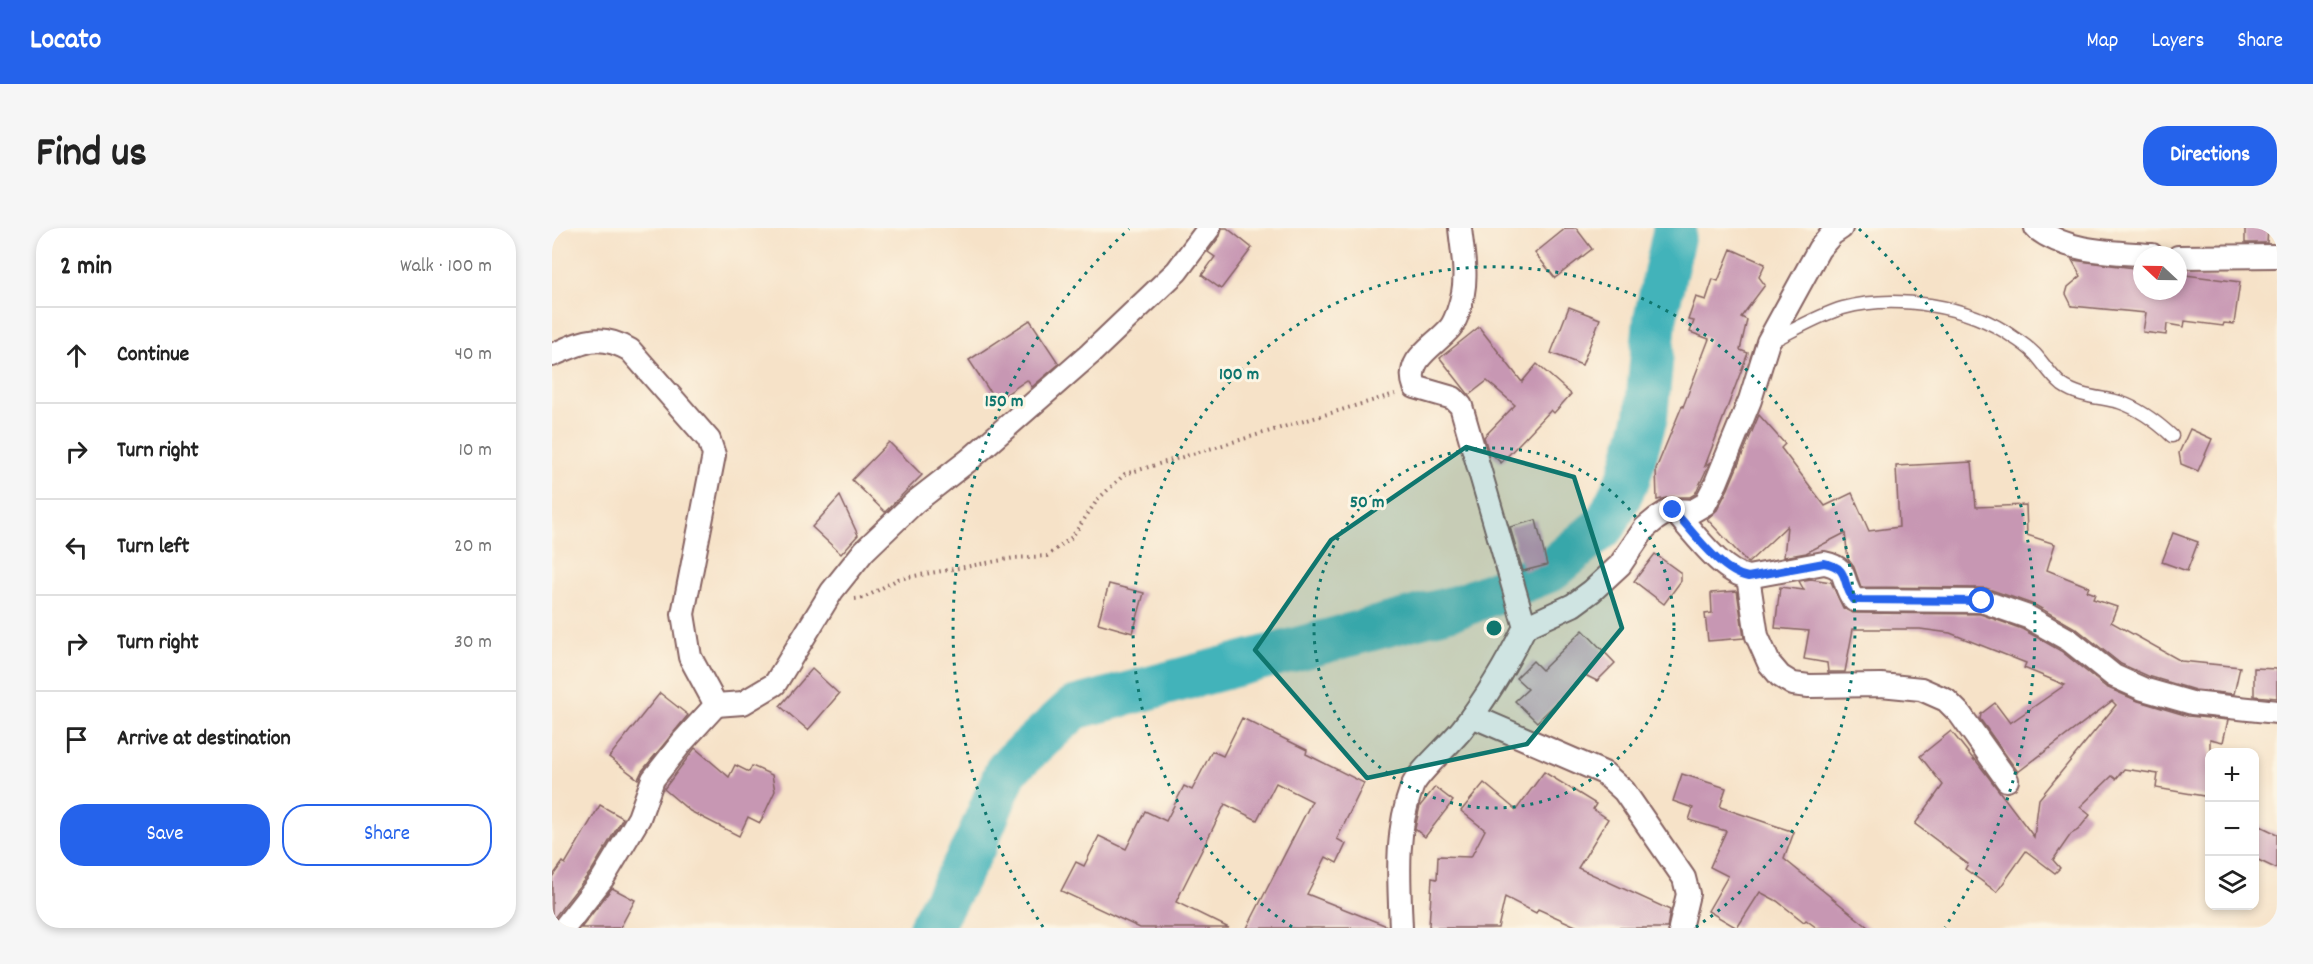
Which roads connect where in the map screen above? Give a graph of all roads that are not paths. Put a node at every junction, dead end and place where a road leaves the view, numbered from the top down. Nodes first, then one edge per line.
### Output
1 (1209, 228) edge
2 (1841, 228) edge
3 (2036, 228) edge
4 (1463, 232) edge
5 (2133, 253) edge
6 (2277, 256) edge
7 (2187, 257) edge
8 (1768, 342) junction
9 (552, 355) edge
10 (2172, 436) dead end
11 (1673, 510) junction
12 (1748, 577) junction
13 (1523, 620) junction
14 (716, 705) junction
15 (2277, 712) edge
16 (1472, 716) junction
17 (2007, 780) dead end
18 (564, 928) edge
19 (1401, 928) edge
20 (1680, 928) edge

1 - 14 street
2 - 8 street
3 - 5 street
4 - 13 street
6 - 7 street
8 - 10 lane
8 - 11 street
9 - 14 street
11 - 12 street
11 - 13 street
12 - 15 street
12 - 17 street
13 - 16 street
14 - 18 street
16 - 19 street
16 - 20 street

